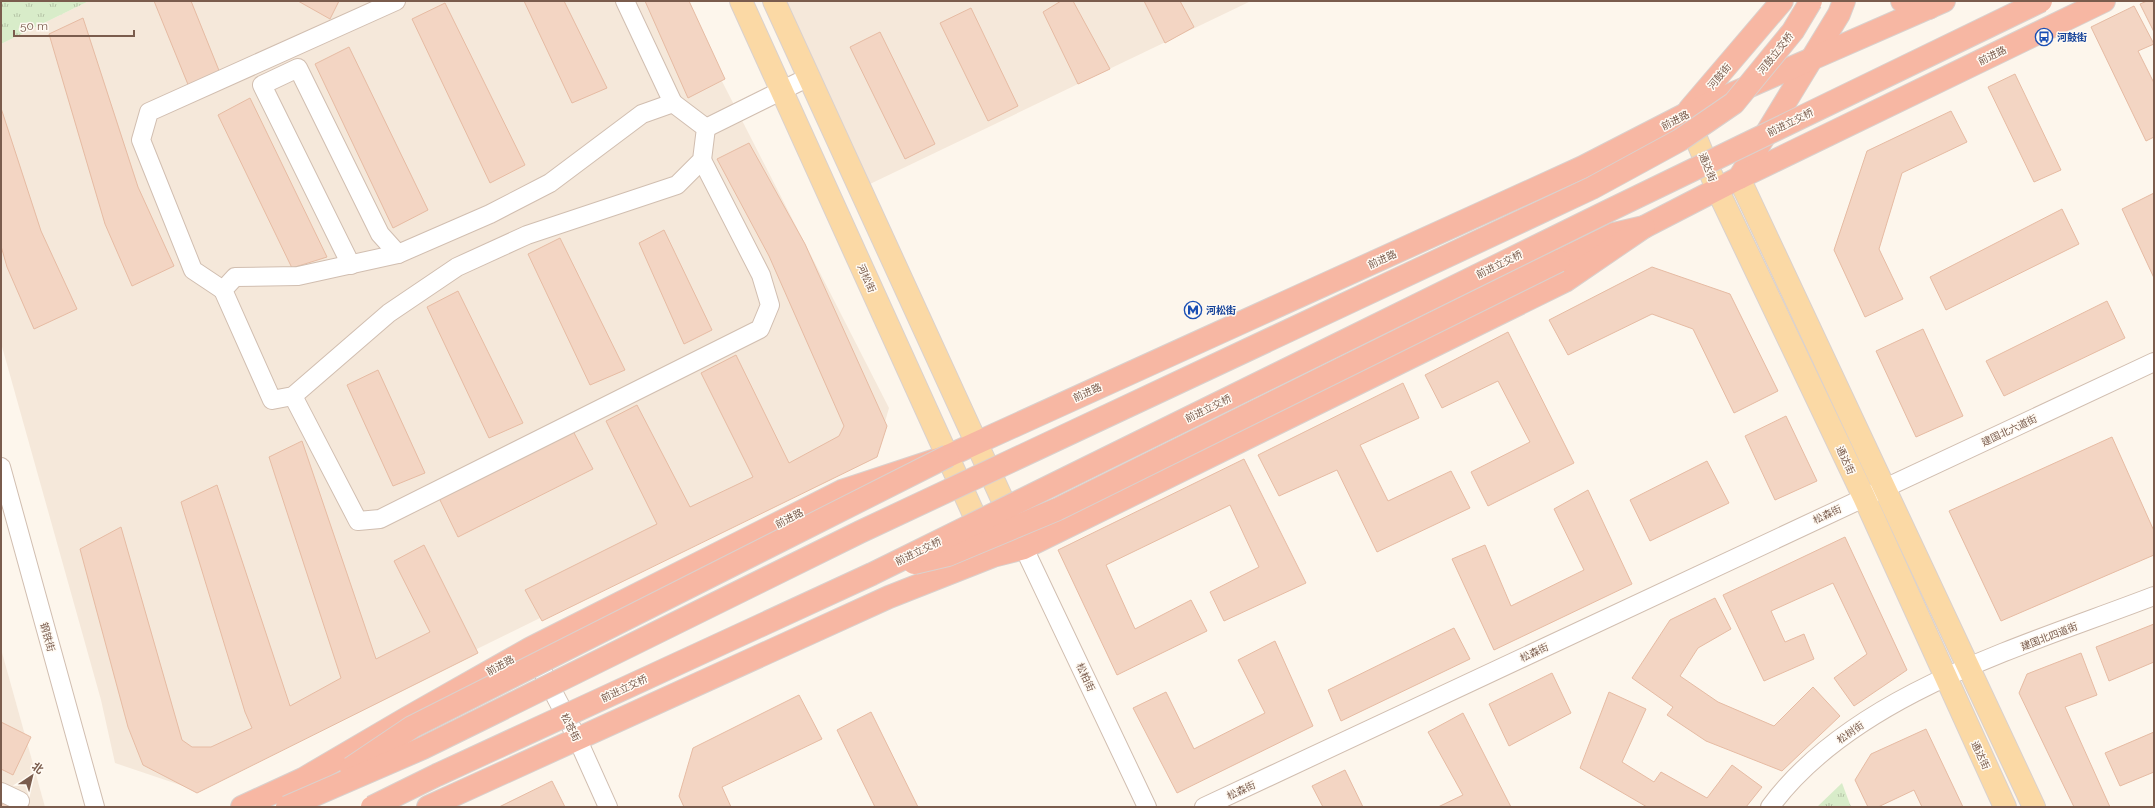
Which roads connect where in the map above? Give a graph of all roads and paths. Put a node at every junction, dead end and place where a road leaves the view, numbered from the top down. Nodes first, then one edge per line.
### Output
1 (396, 1) edge
2 (625, 1) edge
3 (741, 1) edge
4 (774, 1) edge
5 (1782, 1) edge
6 (1811, 1) edge
7 (1844, 1) edge
8 (1902, 1) edge
9 (2040, 1) edge
10 (2104, 1) edge
11 (1937, 4) edge
12 (1811, 59) junction
13 (809, 77) junction
14 (782, 90) junction
15 (673, 103) junction
16 (1686, 114) junction
17 (706, 128) junction
18 (702, 160) junction
19 (1739, 178) junction
20 (1718, 191) junction
21 (1644, 227) junction
22 (398, 254) junction
23 (351, 265) junction
24 (223, 290) junction
25 (2154, 362) edge
26 (293, 396) junction
27 (975, 443) junction
28 (948, 456) junction
29 (1, 467) edge
30 (1884, 488) junction
31 (1864, 497) junction
32 (1024, 548) junction
33 (993, 556) junction
34 (872, 574) junction
35 (2154, 596) edge
36 (530, 648) junction
37 (1968, 667) junction
38 (1944, 676) junction
39 (577, 738) junction
40 (1, 792) edge
41 (311, 795) junction
42 (20, 801) dead end
43 (95, 807) edge
44 (242, 807) edge
45 (287, 807) edge
46 (372, 807) edge
47 (428, 807) edge
48 (608, 807) edge
49 (1148, 807) edge
50 (1204, 807) edge
51 (1770, 807) edge
52 (2005, 807) edge
53 (2034, 807) edge

1 - 24 street
2 - 15 street
3 - 14 main road, 河松街
4 - 13 main road
5 - 16 highway, 河鼓街
6 - 41 highway, 河鼓立交桥, bridge
7 - 12 highway
8 - 11 highway
9 - 34 highway, 前进立交桥, bridge
10 - 19 highway, 前进路
11 - 12 highway, 前进路
12 - 16 highway, 前进路
12 - 19 highway
13 - 14 street
13 - 27 main road
14 - 17 street
14 - 28 main road, 河松街
15 - 17 street
15 - 22 street
16 - 20 main road, 通达街
16 - 27 highway, 前进路
17 - 18 street
18 - 26 street
18 - 26 street
19 - 20 highway, 前进路
19 - 30 main road
20 - 21 highway, 前进路
20 - 31 main road, 通达街
21 - 32 highway, 前进路
21 - 34 highway, 前进路, bridge
22 - 23 street
22 - 23 street
23 - 24 street
24 - 26 street
25 - 30 street, 建国北六道街
27 - 28 highway, 前进路
27 - 32 main road
28 - 33 main road, 河松街
28 - 36 highway, 前进路
28 - 41 highway, bridge
29 - 43 street, 钢铁街
30 - 31 street, 建国北六道街
30 - 37 main road
31 - 38 main road, 通达街
31 - 50 street, 松森街
32 - 33 highway, 前进路
32 - 49 street, 松柏街
33 - 39 highway, 前进路
34 - 46 highway, 前进立交桥, bridge
35 - 37 street, 建国北四道街
36 - 39 street, 松苍街
36 - 44 highway, 前进路
37 - 38 street, 建国北四道街
37 - 53 main road
38 - 51 street, 松树街
38 - 52 main road, 通达街
39 - 47 highway, 前进路
39 - 48 street, 松苍街
40 - 42 street
41 - 45 highway, bridge

